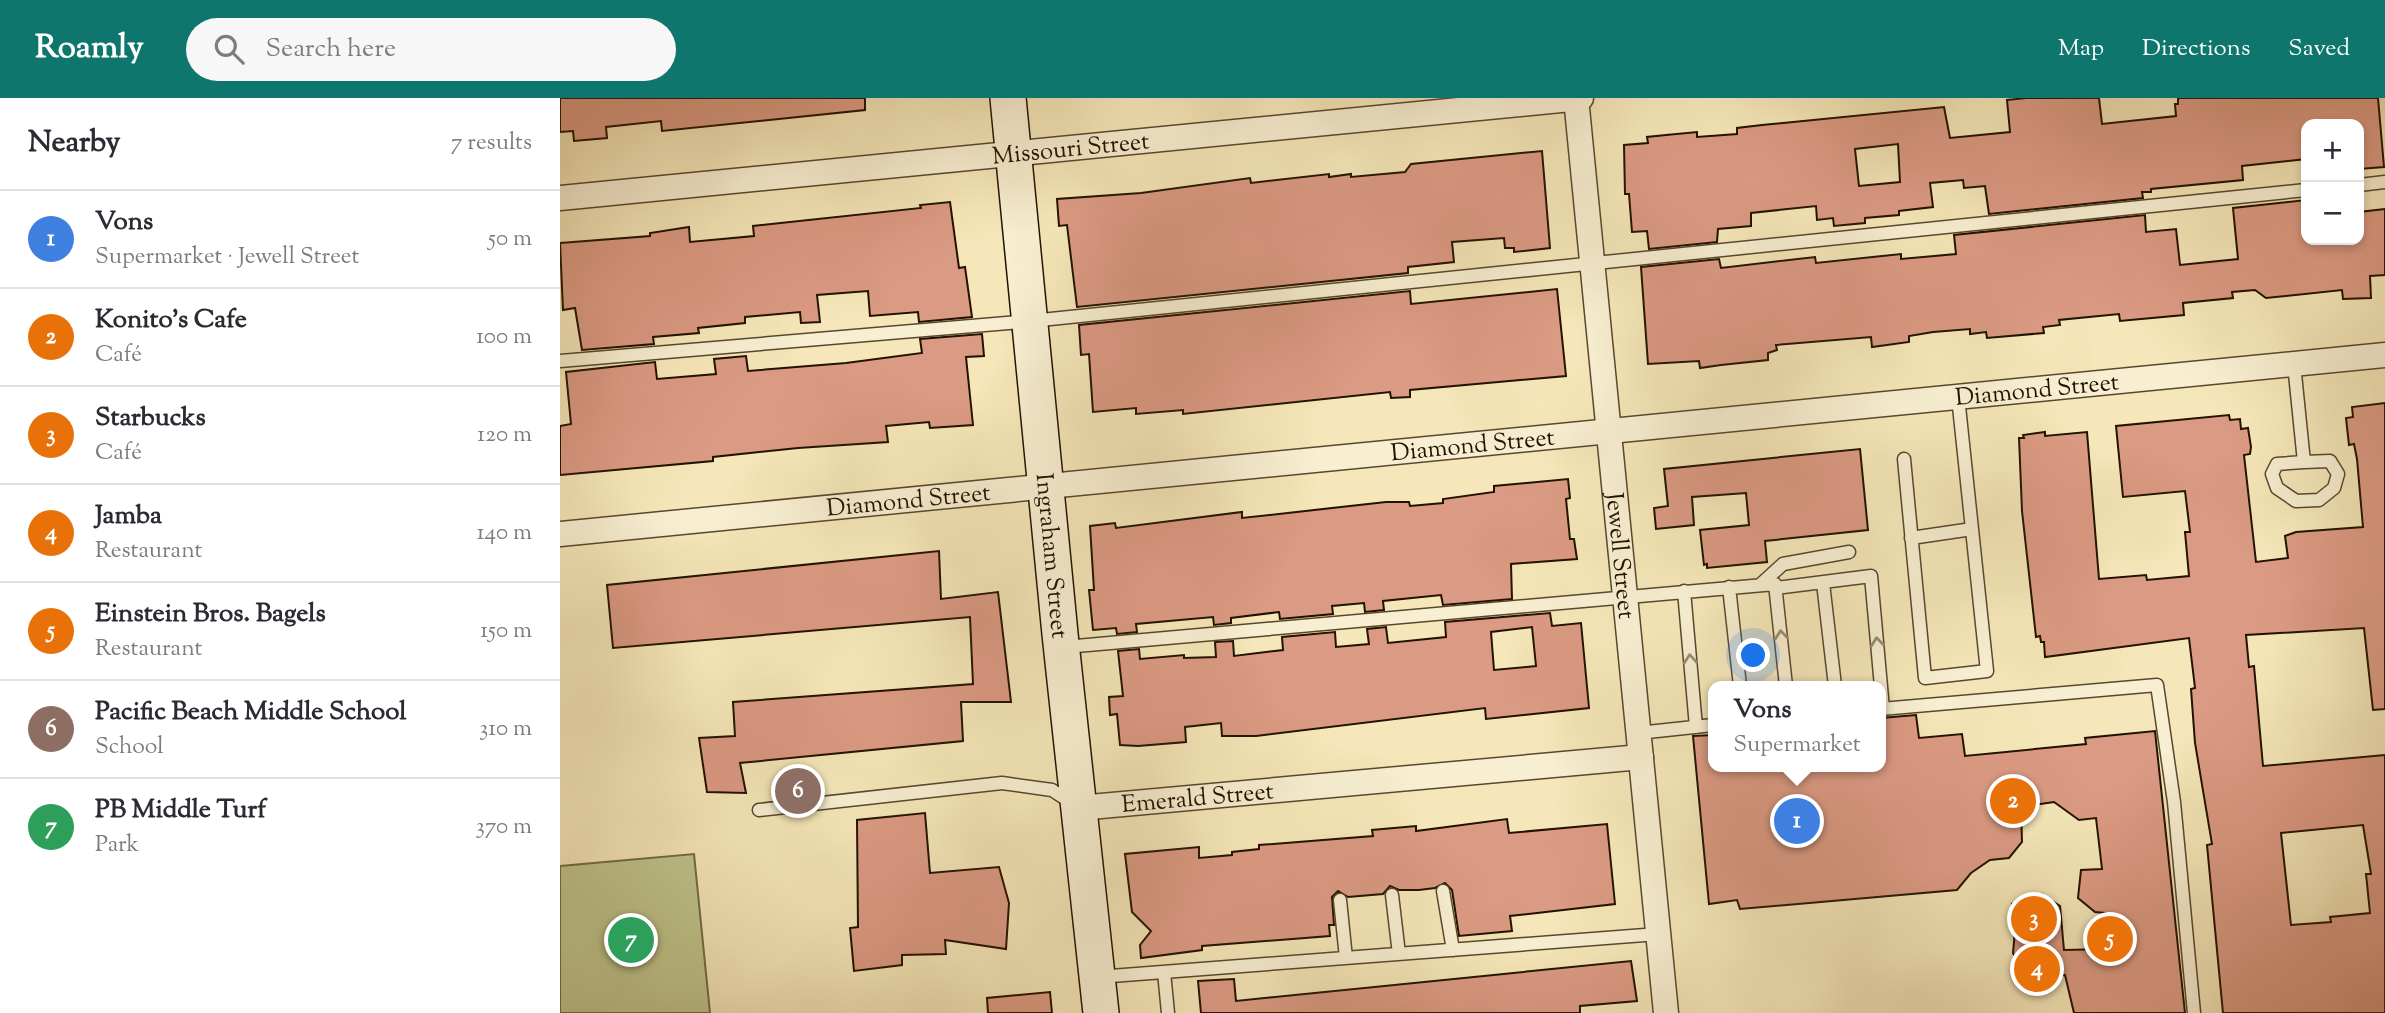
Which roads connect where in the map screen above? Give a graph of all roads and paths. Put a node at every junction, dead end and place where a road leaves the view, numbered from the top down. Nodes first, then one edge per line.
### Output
1 (1008, 98) edge
2 (1578, 98) edge
3 (1013, 153) junction
4 (2385, 182) edge
5 (2364, 184) edge
6 (2301, 191) edge
7 (560, 198) edge
8 (1592, 265) junction
9 (1031, 321) junction
10 (2385, 355) edge
11 (560, 361) edge
12 (2294, 364) junction
13 (1958, 397) junction
14 (1606, 432) junction
15 (1904, 459) dead end
16 (2304, 462) junction
17 (1046, 488) junction
18 (1972, 529) junction
19 (560, 534) edge
20 (1911, 538) junction
21 (1849, 552) dead end
22 (1823, 583) junction
23 (1760, 585) junction
24 (1776, 586) junction
25 (1728, 587) junction
26 (1684, 591) junction
27 (1626, 596) junction
28 (1061, 648) junction
29 (1739, 681) edge
30 (1786, 681) edge
31 (1834, 681) edge
32 (1880, 681) edge
33 (1886, 709) edge
34 (1708, 726) edge
35 (1696, 727) junction
36 (1640, 745) junction
37 (1079, 808) junction
38 (759, 810) dead end
39 (1443, 891) dead end
40 (1392, 895) dead end
41 (1340, 900) dead end
42 (1658, 934) junction
43 (1453, 950) junction
44 (1399, 954) junction
45 (1346, 958) junction
46 (1164, 972) junction
47 (1098, 977) junction
48 (1101, 1013) edge
49 (1168, 1013) edge
50 (1666, 1013) edge
51 (2194, 1013) edge

1 - 3 main road, Ingraham Street
2 - 3 street, Missouri Street
2 - 8 street, Jewell Street
3 - 7 street, Missouri Street
3 - 9 main road, Ingraham Street
4 - 5 lane
6 - 8 lane
8 - 9 lane
8 - 14 street, Jewell Street
9 - 11 lane
9 - 17 main road, Ingraham Street
10 - 12 street, Diamond Street
12 - 13 street, Diamond Street
12 - 16 lane
13 - 14 street, Diamond Street
13 - 18 lane
14 - 17 street, Diamond Street
14 - 27 street, Jewell Street
15 - 20 lane
16 - 16 lane
17 - 19 street, Diamond Street
17 - 28 main road, Ingraham Street
18 - 20 lane
18 - 20 lane
21 - 23 lane
22 - 24 lane
22 - 31 lane
32 -> 22 lane
23 - 24 lane
23 - 25 lane
30 -> 24 lane
25 - 26 lane
25 - 29 lane
26 - 27 lane
35 -> 26 lane
27 - 28 lane
27 - 36 street, Jewell Street
28 - 37 main road, Ingraham Street
33 - 51 lane
34 - 35 lane
35 - 36 lane
36 - 37 street, Emerald Street
36 - 42 street, Jewell Street
37 - 38 lane
37 - 47 main road, Ingraham Street
39 - 43 lane
40 - 44 lane
41 - 45 lane
42 - 43 lane
42 - 50 street, Jewell Street
43 - 44 lane
44 - 45 lane
45 - 46 lane
46 - 47 lane
46 - 49 lane
47 - 48 main road, Ingraham Street

